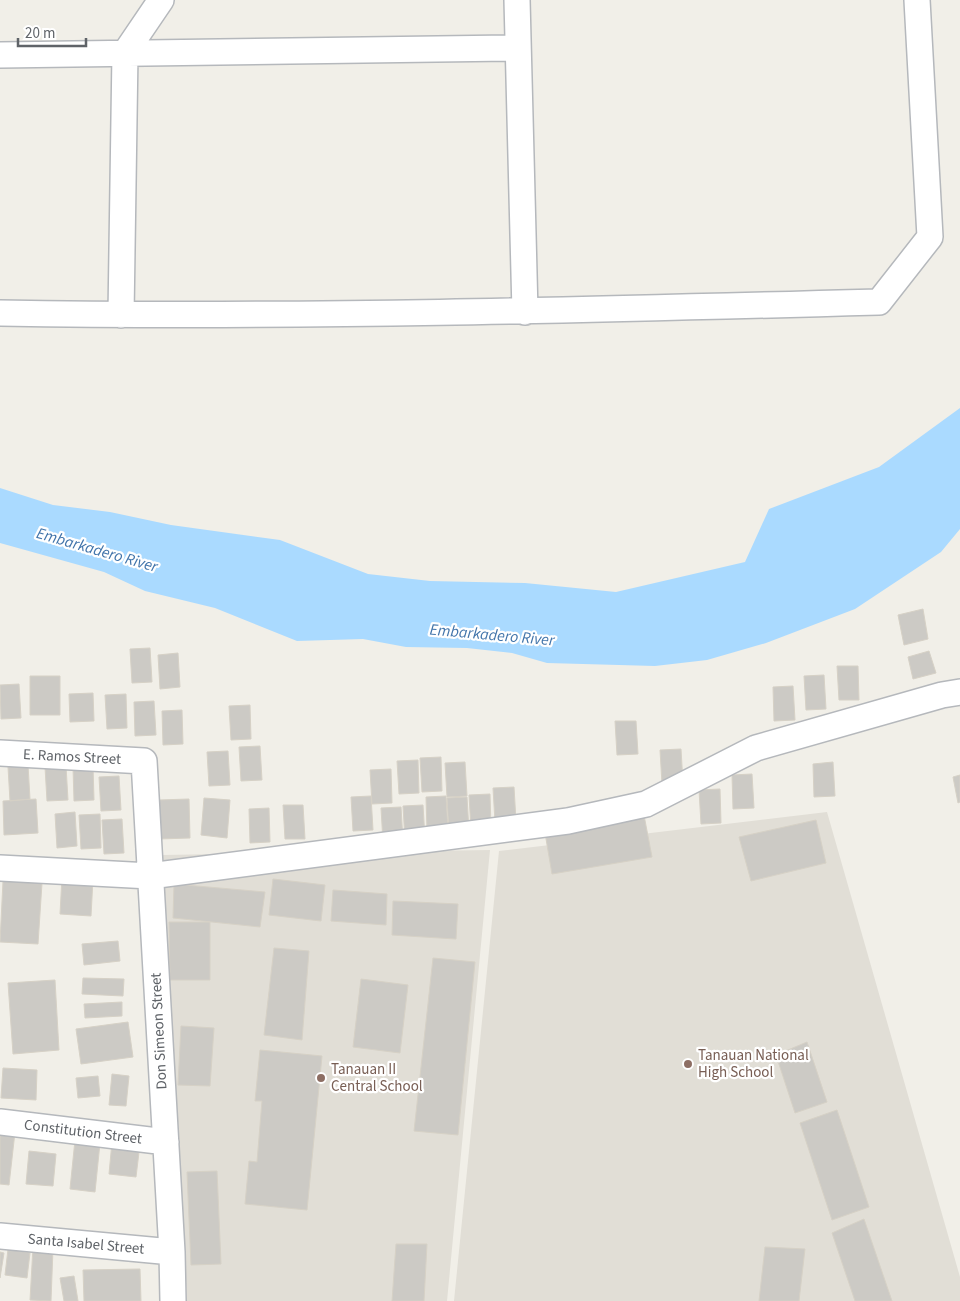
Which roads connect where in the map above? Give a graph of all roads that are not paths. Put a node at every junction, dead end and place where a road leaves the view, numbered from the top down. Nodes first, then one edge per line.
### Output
1 (161, 0) edge
2 (517, 0) edge
3 (917, 0) edge
4 (518, 48) junction
5 (125, 53) junction
6 (0, 55) edge
7 (525, 312) junction
8 (0, 313) edge
9 (121, 315) junction
10 (960, 692) edge
11 (0, 752) edge
12 (144, 761) joint
13 (0, 868) edge
14 (150, 876) junction
15 (0, 1122) edge
16 (166, 1142) junction
17 (0, 1236) edge
18 (172, 1252) junction
19 (173, 1301) edge

1 - 5 street
2 - 4 street
3 - 7 street
4 - 5 street
4 - 7 street
5 - 6 street
5 - 9 street
7 - 9 street
8 - 9 street
10 - 14 street
11 - 12 street, E. Ramos Street
12 - 14 street, Don Simeon Street
13 - 14 street
14 - 16 street, Don Simeon Street
15 - 16 street, Constitution Street
16 - 18 street, Don Simeon Street
17 - 18 street, Santa Isabel Street
18 - 19 street, Don Simeon Street

